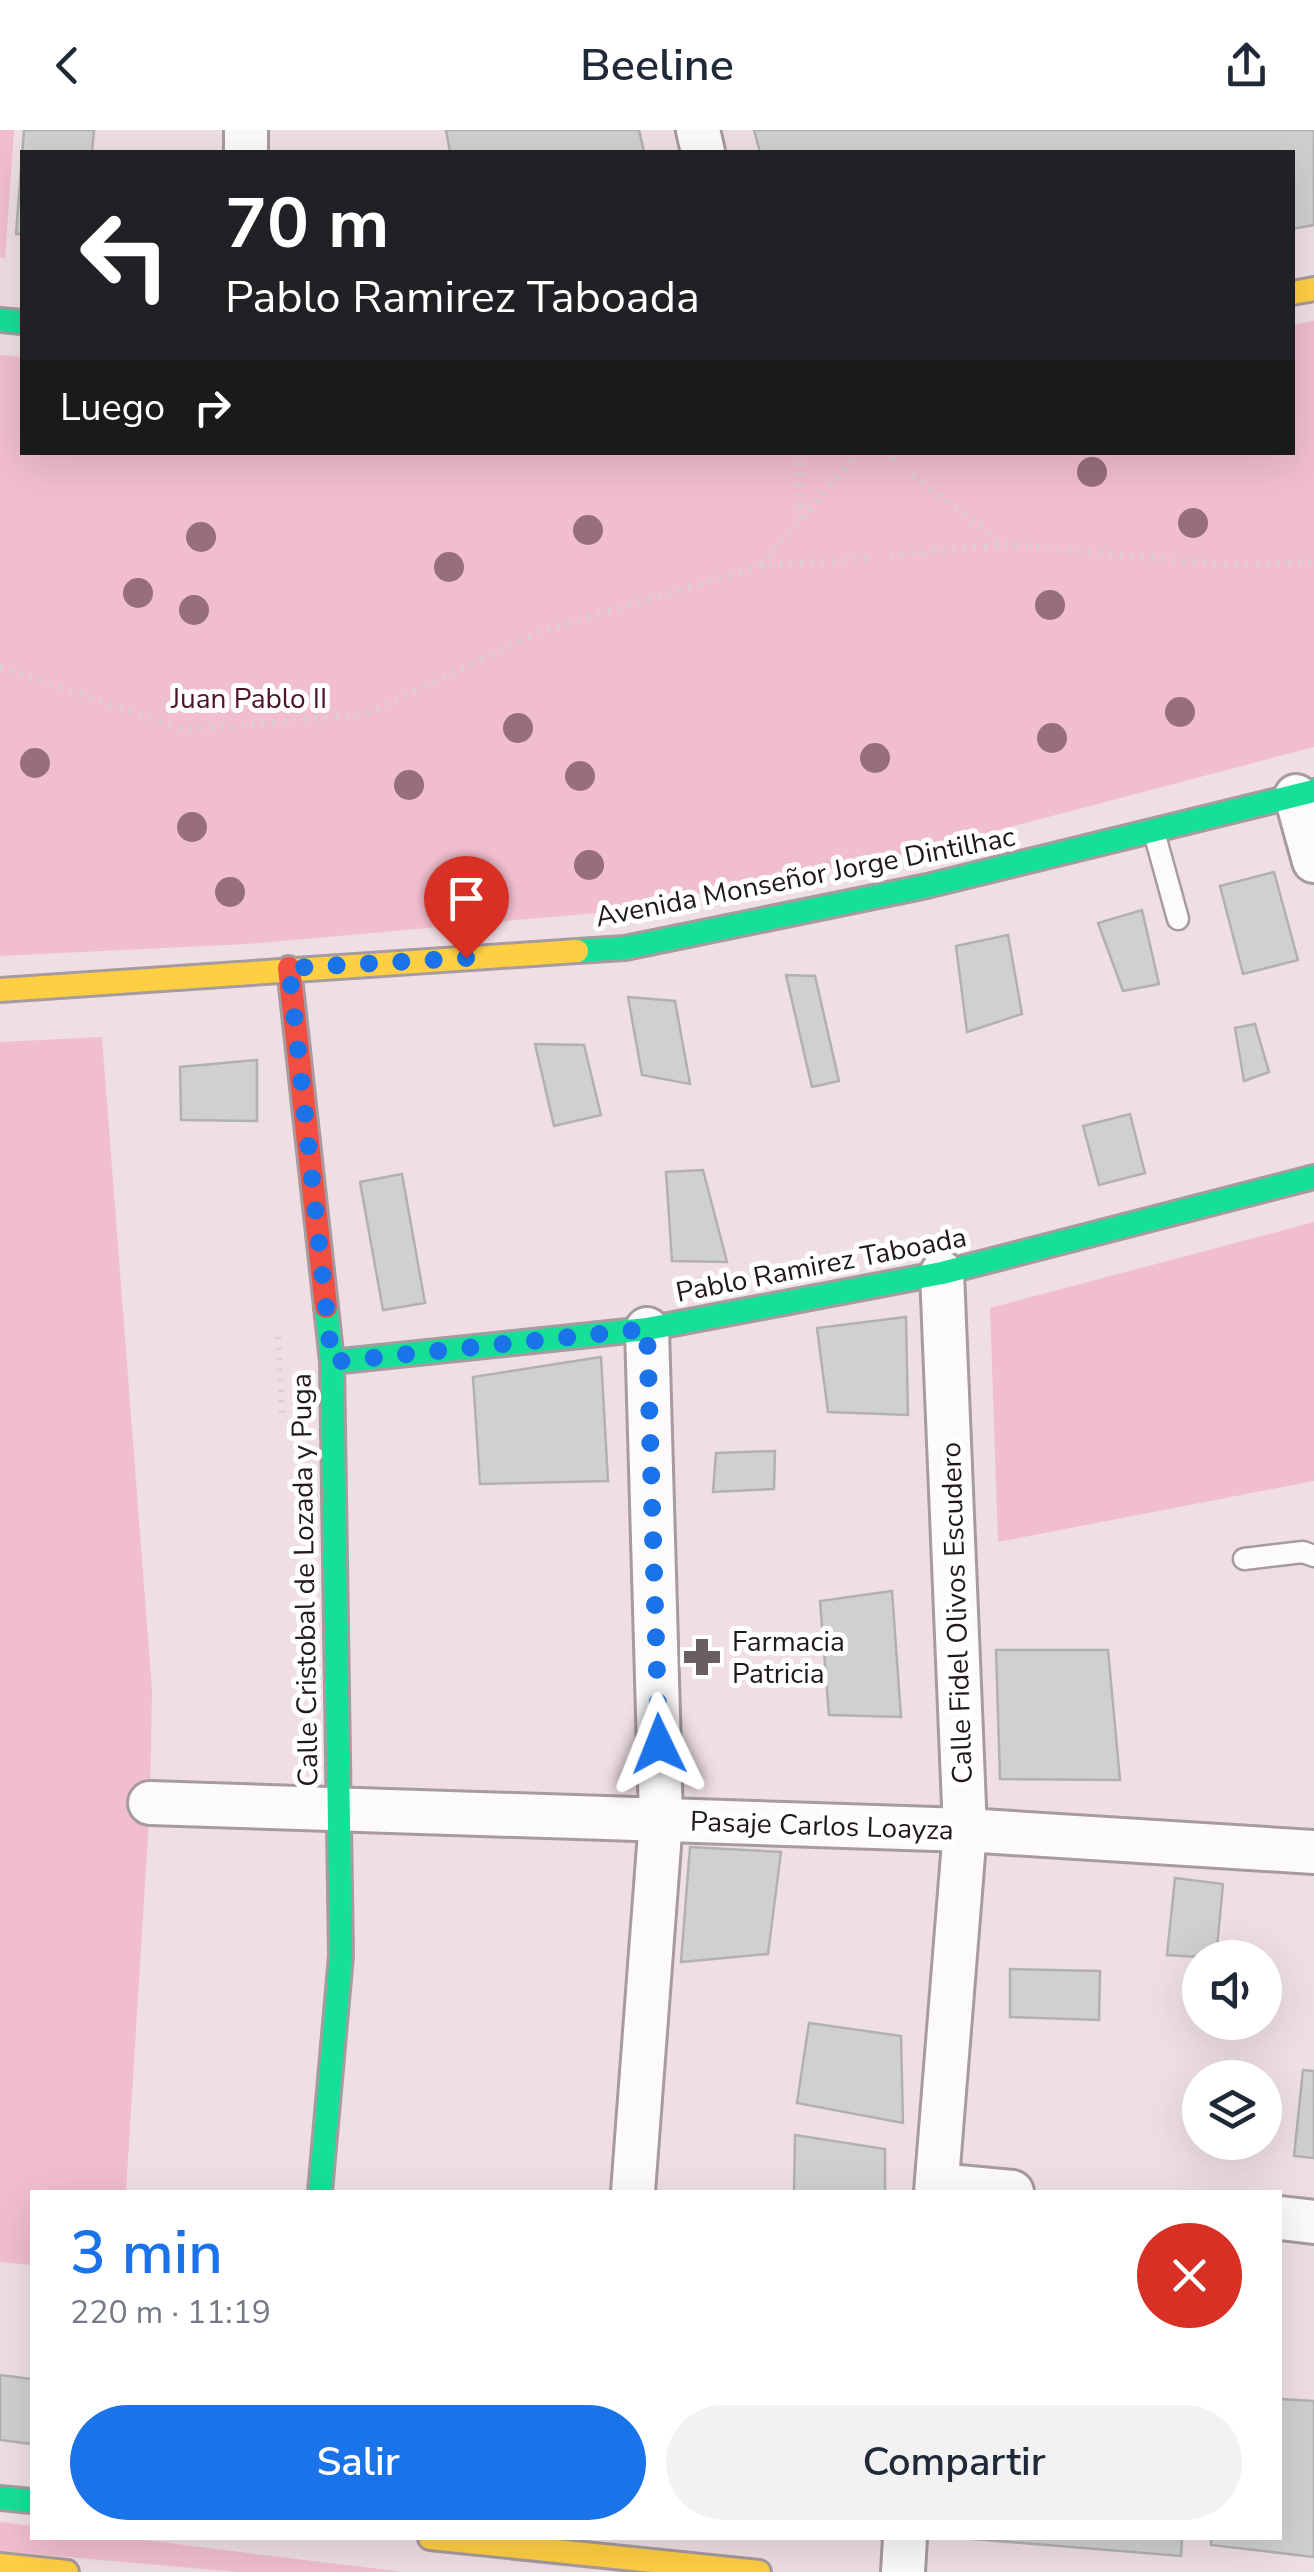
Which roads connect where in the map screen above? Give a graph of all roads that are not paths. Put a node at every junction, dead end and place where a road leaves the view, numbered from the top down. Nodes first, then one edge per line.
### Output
1 (1305, 793) edge
2 (1154, 830) junction
3 (1314, 861) edge
4 (1178, 919) dead end
5 (289, 968) junction
6 (0, 990) edge
7 (1314, 1177) edge
8 (942, 1273) junction
9 (647, 1329) junction
10 (332, 1362) junction
11 (1314, 1556) edge
12 (1244, 1559) dead end
13 (150, 1803) dead end
14 (337, 1807) junction
15 (661, 1819) junction
16 (965, 1830) junction
17 (1314, 1852) edge
18 (937, 2189) edge
19 (320, 2190) edge
20 (632, 2190) edge
21 (962, 2190) edge
22 (1282, 2218) edge
23 (1314, 2222) edge
24 (0, 2498) edge
25 (30, 2501) edge
26 (433, 2540) edge
27 (474, 2540) edge
28 (906, 2540) edge
29 (599, 2546) edge
30 (0, 2565) edge
31 (743, 2571) edge
32 (67, 2572) edge
33 (438, 2572) edge
34 (902, 2572) edge

1 - 2 street, Avenida Monseñor Jorge Dintilhac
1 - 3 street
2 - 4 lane
2 - 5 street, Avenida Monseñor Jorge Dintilhac
5 - 6 street, Avenida Monseñor Jorge Dintilhac
5 - 10 street, Calle Cristobal de Lozada y Puga
7 - 8 street, Pablo Ramirez Taboada
8 - 9 street, Pablo Ramirez Taboada
8 - 16 street, Calle Fidel Olivos Escudero
9 - 10 street, Pablo Ramirez Taboada
9 - 15 street
10 - 14 street, Calle Cristobal de Lozada y Puga
11 - 12 lane
13 - 14 street, Pasaje Carlos Loayza
14 - 15 street, Pasaje Carlos Loayza
14 - 19 street, Calle Cristobal de Lozada y Puga
15 - 16 street, Pasaje Carlos Loayza
15 - 20 street
16 - 17 street, Pasaje Carlos Loayza
16 - 18 street, Calle Fidel Olivos Escudero
18 - 21 street
22 - 23 street
24 - 25 street
26 - 33 street
27 - 29 street
28 - 34 street
29 - 31 street
30 - 32 street

